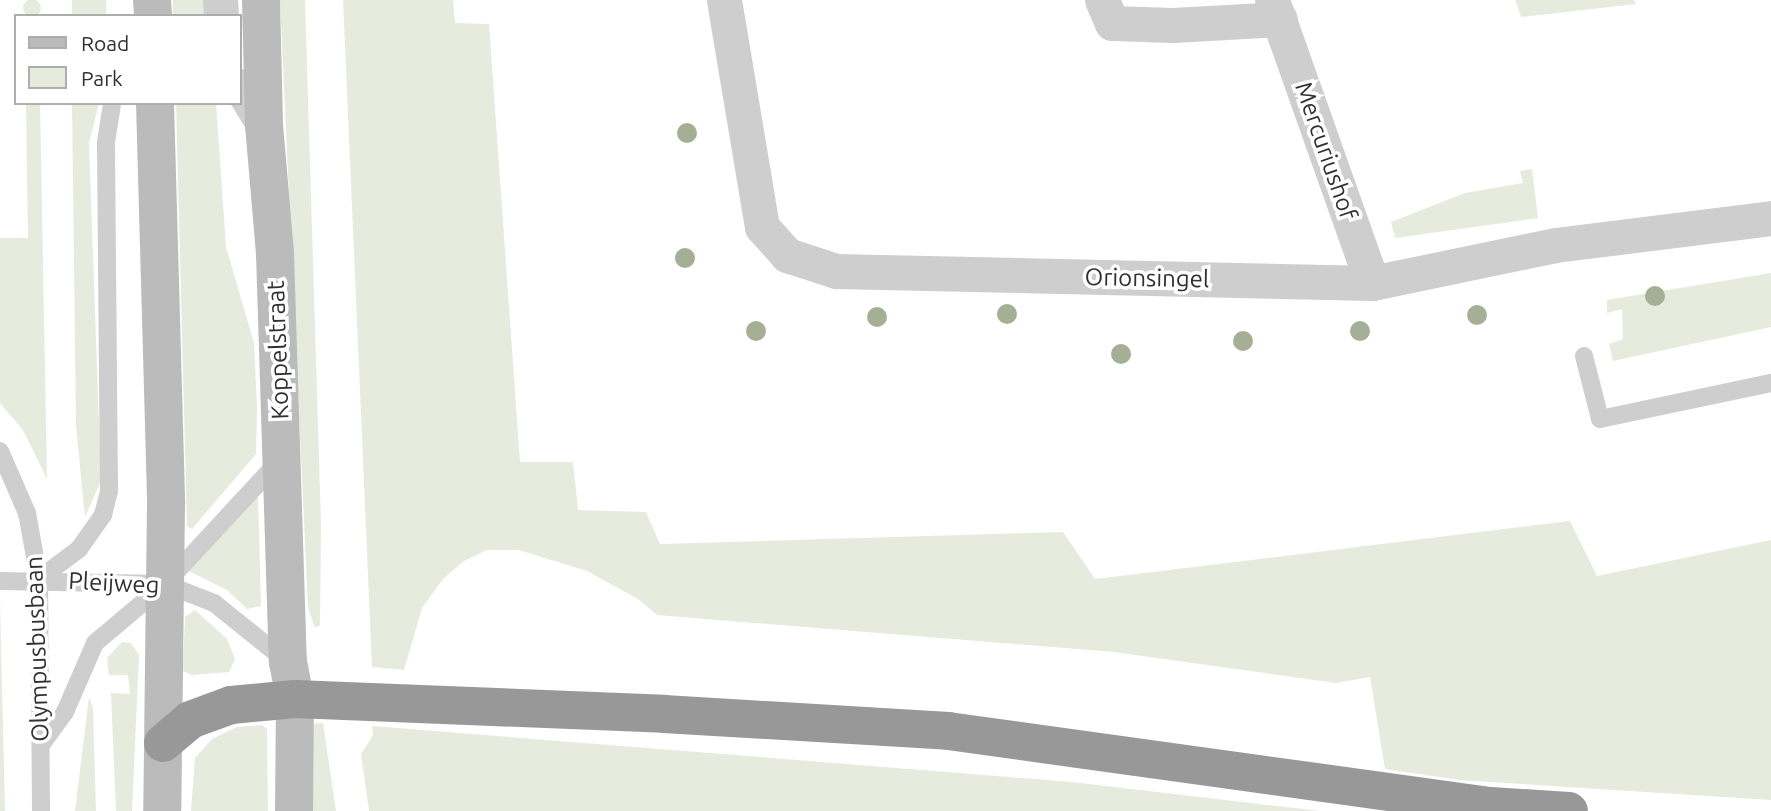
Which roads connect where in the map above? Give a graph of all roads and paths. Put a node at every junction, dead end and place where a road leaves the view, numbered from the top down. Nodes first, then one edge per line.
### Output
1 (261, 0) edge
2 (724, 0) edge
3 (1102, 0) edge
4 (1276, 10) edge
5 (242, 89) edge
6 (113, 105) edge
7 (155, 105) edge
8 (264, 125) junction
9 (1771, 218) edge
10 (1372, 283) junction
11 (1584, 356) dead end
12 (1771, 383) edge
13 (0, 451) edge
14 (281, 459) junction
15 (39, 579) junction
16 (0, 581) edge
17 (165, 584) junction
18 (288, 662) junction
19 (295, 699) junction
20 (163, 743) junction
21 (41, 745) junction
22 (41, 811) edge
23 (162, 811) edge
24 (294, 811) edge
25 (1569, 811) edge

1 - 8 street, Koppelstraat
2 - 10 street, Orionsingel
3 - 4 street, Mercuriushof
4 - 10 street, Mercuriushof
5 - 8 street
6 - 15 lane
7 - 17 street
8 - 14 street, Koppelstraat
9 - 10 street, Orionsingel
11 - 12 lane
13 - 15 lane, Olympusbusbaan
14 - 17 lane
14 - 18 street, Koppelstraat
15 - 16 lane, Pleijweg
15 - 17 lane, Pleijweg
15 - 21 lane, Olympusbusbaan
17 - 18 lane, Pleijweg
17 - 20 street
17 - 21 lane
18 - 19 street, Koppelstraat
19 - 20 highway
19 - 24 street, Koppelstraat
19 - 25 highway
20 - 23 street
21 - 22 lane, Olympusbusbaan

